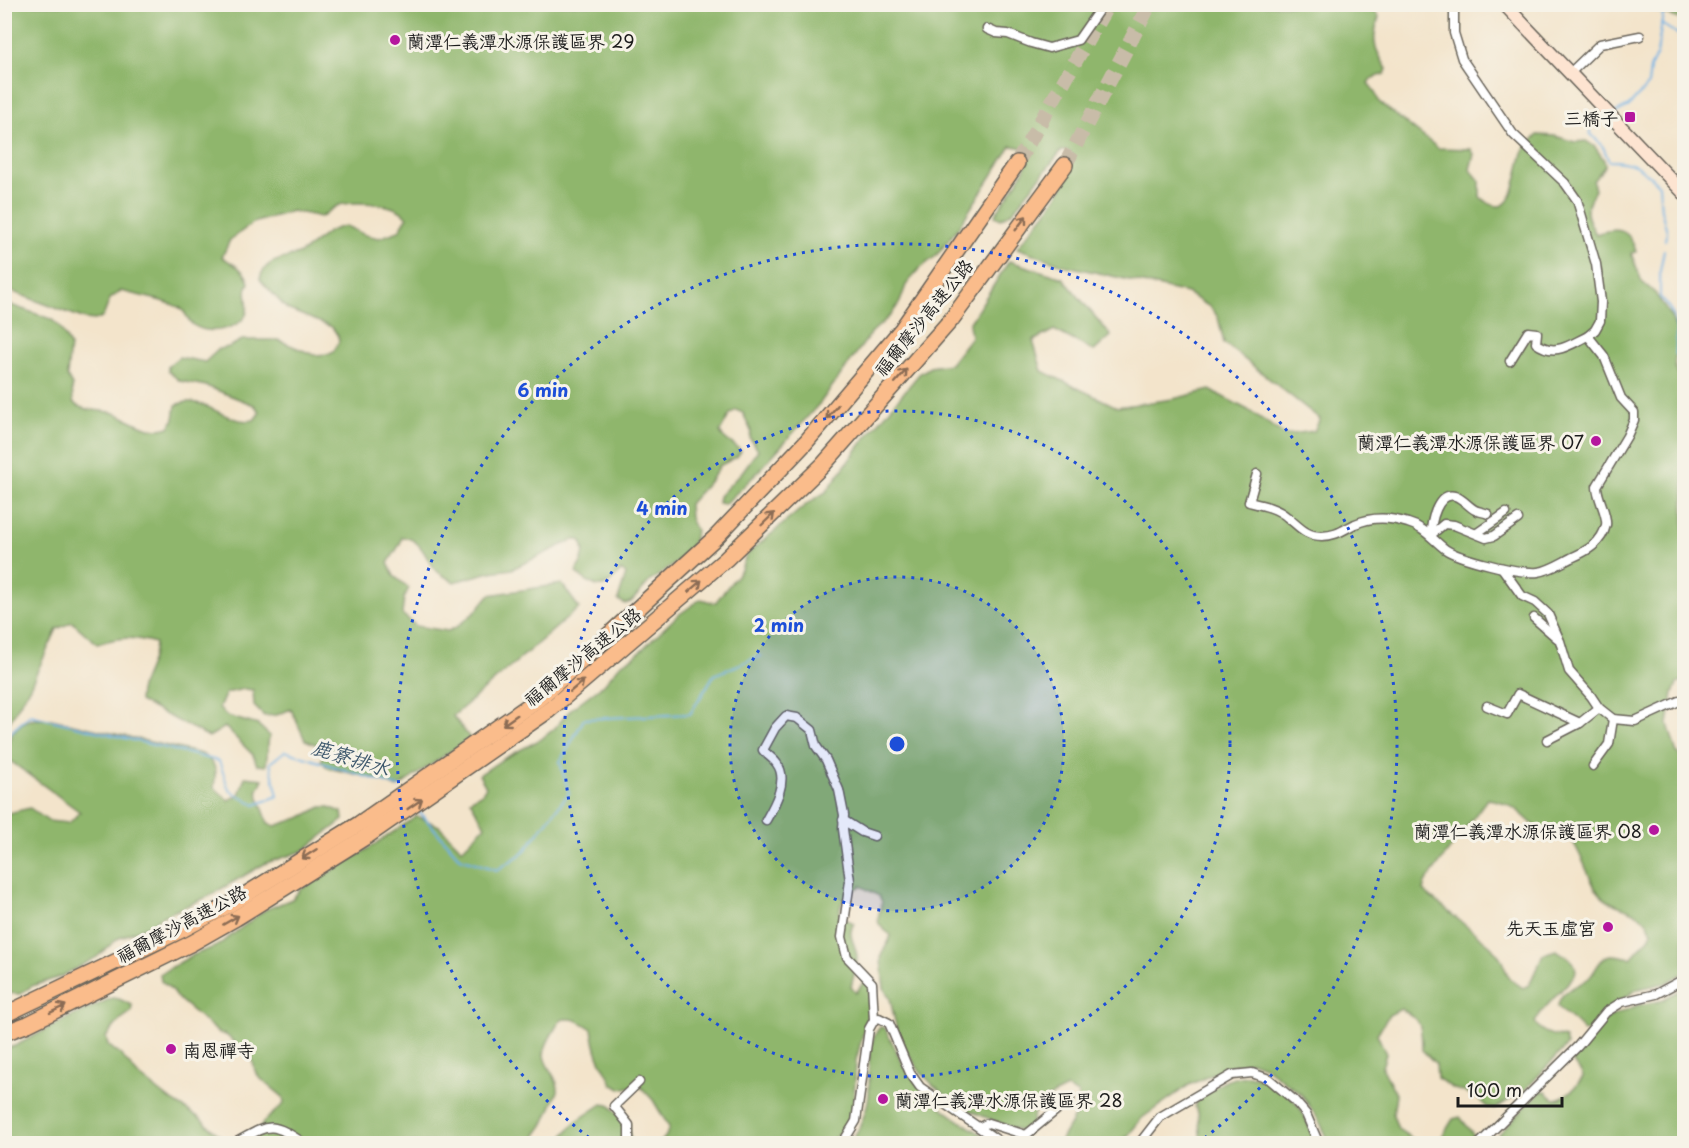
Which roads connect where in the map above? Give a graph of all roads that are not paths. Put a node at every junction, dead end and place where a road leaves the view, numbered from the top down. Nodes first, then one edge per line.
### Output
1 (1103, 4) edge
2 (1454, 4) edge
3 (1504, 4) edge
4 (987, 29) dead end
5 (1640, 36) dead end
6 (1570, 73) junction
7 (1017, 163) tunnel mouth
8 (1065, 165) tunnel mouth
9 (1684, 193) edge
10 (1588, 336) junction
11 (1510, 361) dead end
12 (1257, 474) dead end
13 (1506, 513) dead end
14 (1488, 514) dead end
15 (1518, 519) dead end
16 (1477, 533) junction
17 (1431, 535) junction
18 (1502, 568) junction
19 (1534, 618) dead end
20 (1560, 640) junction
21 (1684, 702) edge
22 (1487, 706) dead end
23 (1599, 708) junction
24 (1614, 719) junction
25 (1580, 723) junction
26 (1547, 740) dead end
27 (459, 765) junction
28 (1593, 766) dead end
29 (766, 820) dead end
30 (843, 820) junction
31 (363, 830) junction
32 (874, 836) dead end
33 (1684, 979) edge
34 (4, 1015) edge
35 (874, 1020) junction
36 (4, 1033) edge
37 (639, 1082) dead end
38 (1071, 1099) dead end
39 (980, 1127) junction
40 (233, 1143) edge
41 (305, 1143) edge
42 (632, 1143) edge
43 (842, 1143) edge
44 (1003, 1143) edge
45 (1139, 1143) edge
46 (1319, 1143) edge
47 (1479, 1143) edge

1 - 4 street
2 - 10 street
3 - 6 main road
5 - 6 street
6 - 9 main road
7 -> 27 highway, 福爾摩沙高速公路
27 -> 8 highway, 福爾摩沙高速公路
10 - 11 street
10 - 18 street
12 - 17 street
13 - 16 street
14 - 17 street
15 - 16 street
16 - 17 street
17 - 18 street
18 - 20 street
19 - 20 street
20 - 23 street
21 - 24 street
22 - 25 street
23 - 24 street
23 - 25 street
24 - 28 street
25 - 26 street
27 - 31 highway, 福爾摩沙高速公路
29 - 30 street
30 - 32 street
30 - 35 street
31 -> 34 highway, 福爾摩沙高速公路
36 -> 31 highway, 福爾摩沙高速公路
33 - 47 street
35 - 39 street
35 - 43 street
37 - 42 street
38 - 39 street
39 - 44 street
40 - 41 street
45 - 46 street

